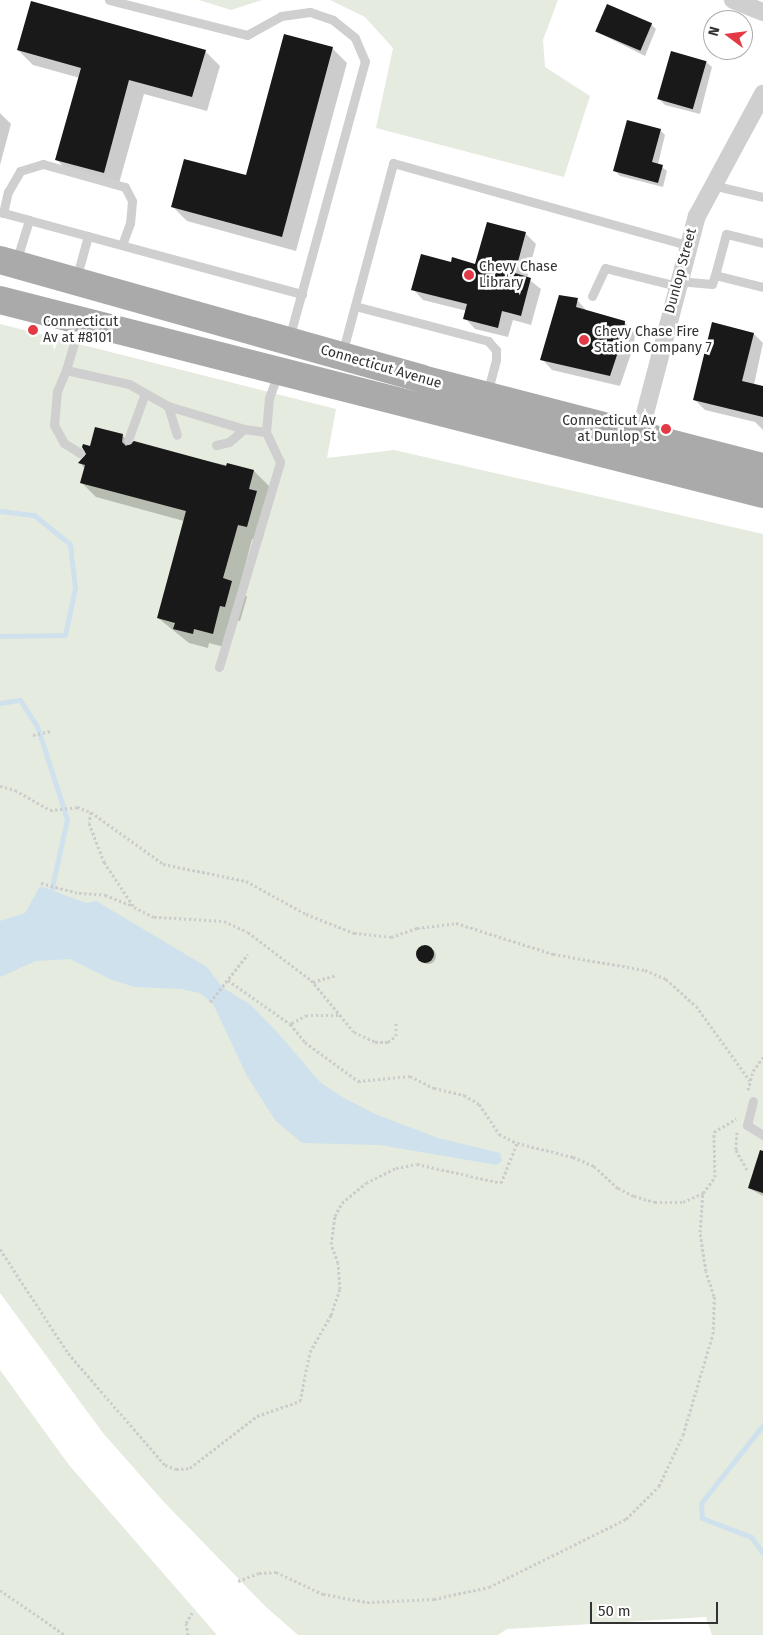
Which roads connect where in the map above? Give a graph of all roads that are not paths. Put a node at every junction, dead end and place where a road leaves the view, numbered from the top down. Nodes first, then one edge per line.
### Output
1 (109, 0) edge
2 (733, 0) edge
3 (763, 12) edge
4 (763, 94) edge
5 (712, 185) junction
6 (763, 197) edge
7 (1, 212) edge
8 (29, 220) junction
9 (88, 236) junction
10 (763, 243) edge
11 (122, 245) junction
12 (687, 245) junction
13 (8, 263) edge
14 (715, 275) junction
15 (75, 281) junction
16 (677, 284) junction
17 (763, 287) edge
18 (302, 294) junction
19 (592, 296) dead end
20 (0, 300) edge
21 (354, 306) junction
22 (81, 320) junction
23 (288, 341) junction
24 (341, 356) junction
25 (66, 370) junction
26 (278, 372) junction
27 (145, 393) junction
28 (486, 396) junction
29 (168, 406) junction
30 (244, 429) junction
31 (559, 429) junction
32 (266, 432) junction
33 (177, 435) dead end
34 (128, 440) dead end
35 (216, 445) dead end
36 (636, 449) junction
37 (80, 453) dead end
38 (763, 467) edge
39 (763, 494) edge
40 (219, 667) dead end
41 (753, 1101) dead end
42 (763, 1135) edge

1 - 18 lane
2 - 3 street
4 - 5 street, Dunlop Street
5 - 6 lane
5 - 12 street, Dunlop Street
7 - 8 lane
7 - 11 lane
8 - 9 lane
8 - 13 lane
9 - 11 lane
9 - 15 lane
10 - 14 lane
11 - 18 lane
12 - 16 street, Dunlop Street
12 - 21 lane
13 - 15 main road, Connecticut Avenue
14 - 16 lane
14 - 17 lane
15 - 23 main road, Connecticut Avenue
16 - 19 lane
16 - 36 street, Dunlop Street
18 - 23 lane
20 - 22 main road, Connecticut Avenue
21 - 24 lane
21 - 28 lane
22 - 25 lane
22 - 26 main road, Connecticut Avenue
23 - 24 main road, Connecticut Avenue
24 - 28 main road, Connecticut Avenue
25 - 27 lane
25 - 37 lane
26 - 31 main road, Connecticut Avenue
26 - 32 lane
27 - 29 lane
27 - 34 lane
28 - 31 main road, Connecticut Avenue
29 - 30 lane
29 - 33 lane
30 - 32 lane
30 - 35 lane
31 - 36 main road, Connecticut Avenue
32 - 40 lane
36 - 38 main road, Connecticut Avenue
36 - 39 main road, Connecticut Avenue
41 - 42 lane

